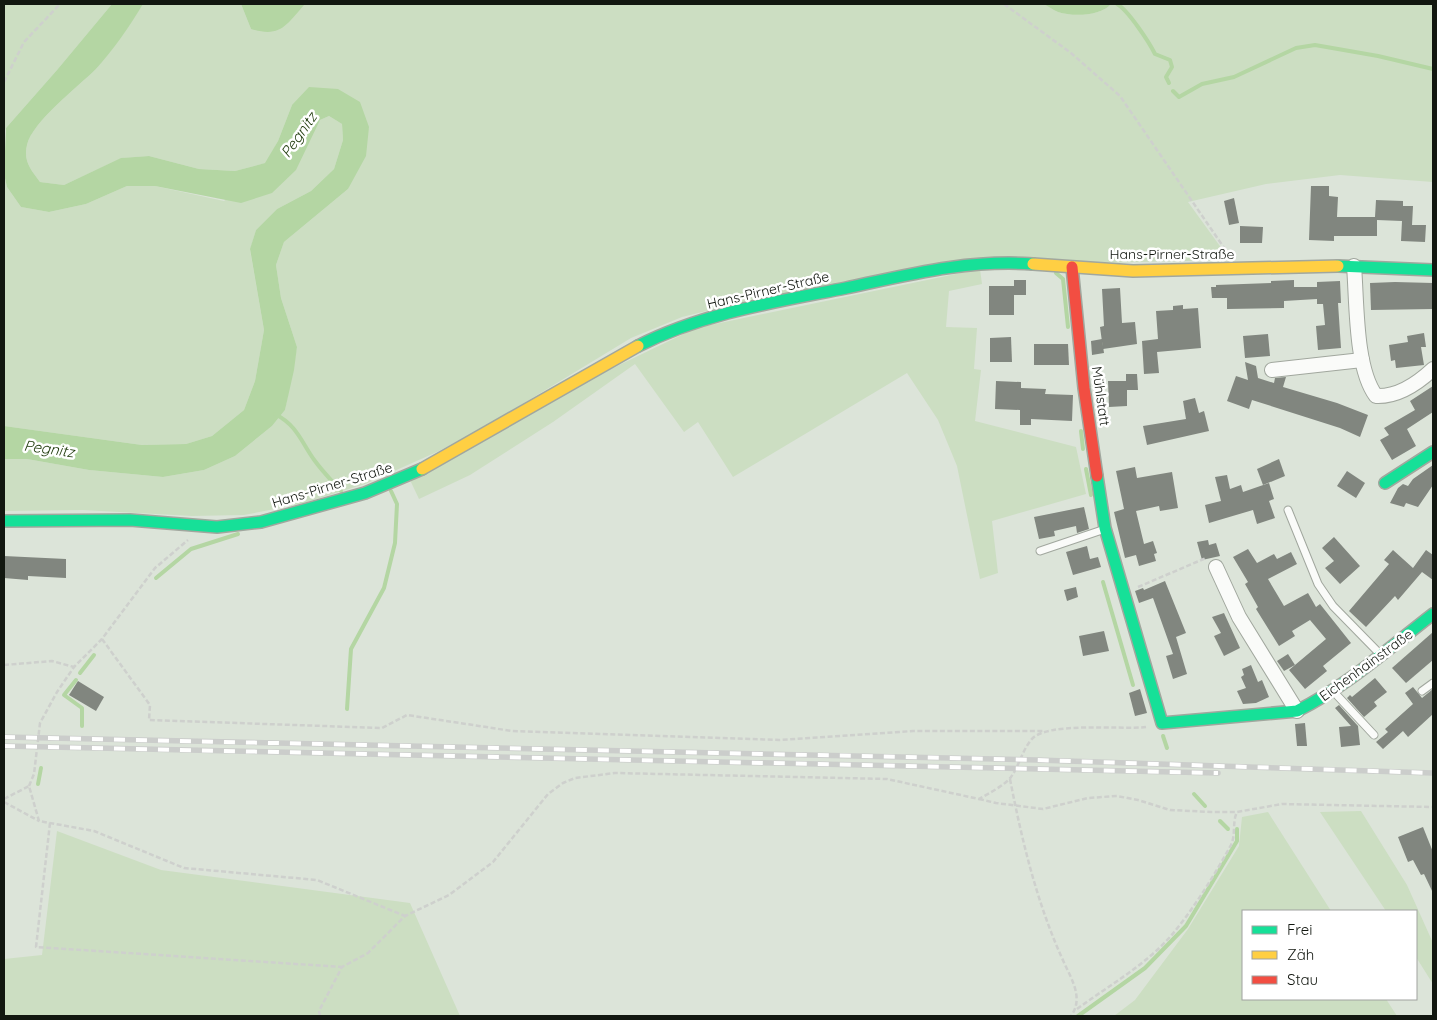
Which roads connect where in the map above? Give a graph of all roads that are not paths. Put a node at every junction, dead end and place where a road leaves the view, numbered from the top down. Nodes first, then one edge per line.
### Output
1 (1354, 266) junction
2 (1072, 267) junction
3 (1433, 270) edge
4 (1362, 360) junction
5 (1272, 370) dead end
6 (1433, 370) edge
7 (1433, 452) edge
8 (1385, 483) dead end
9 (1288, 510) dead end
10 (4, 521) edge
11 (1105, 528) junction
12 (1040, 551) dead end
13 (1216, 567) road end
14 (1432, 618) edge
15 (1381, 655) junction
16 (1433, 683) edge
17 (1333, 691) junction
18 (1422, 691) dead end
19 (1296, 711) junction
20 (1162, 723) joint
21 (1374, 735) dead end

1 - 2 street, Hans-Pirner-Straße
1 - 3 street, Hans-Pirner-Straße
1 - 4 street
2 - 10 street, Hans-Pirner-Straße
2 - 11 street, Mühlstatt
4 - 5 street
4 - 6 street
7 - 8 street
9 - 15 lane
11 - 12 lane
11 - 20 street, Mühlstatt
13 - 19 street
14 - 15 street, Eichenhainstraße
15 - 17 street, Eichenhainstraße
16 - 18 lane
17 - 19 street, Eichenhainstraße
17 - 21 lane
19 - 20 street, Eichenhainstraße

